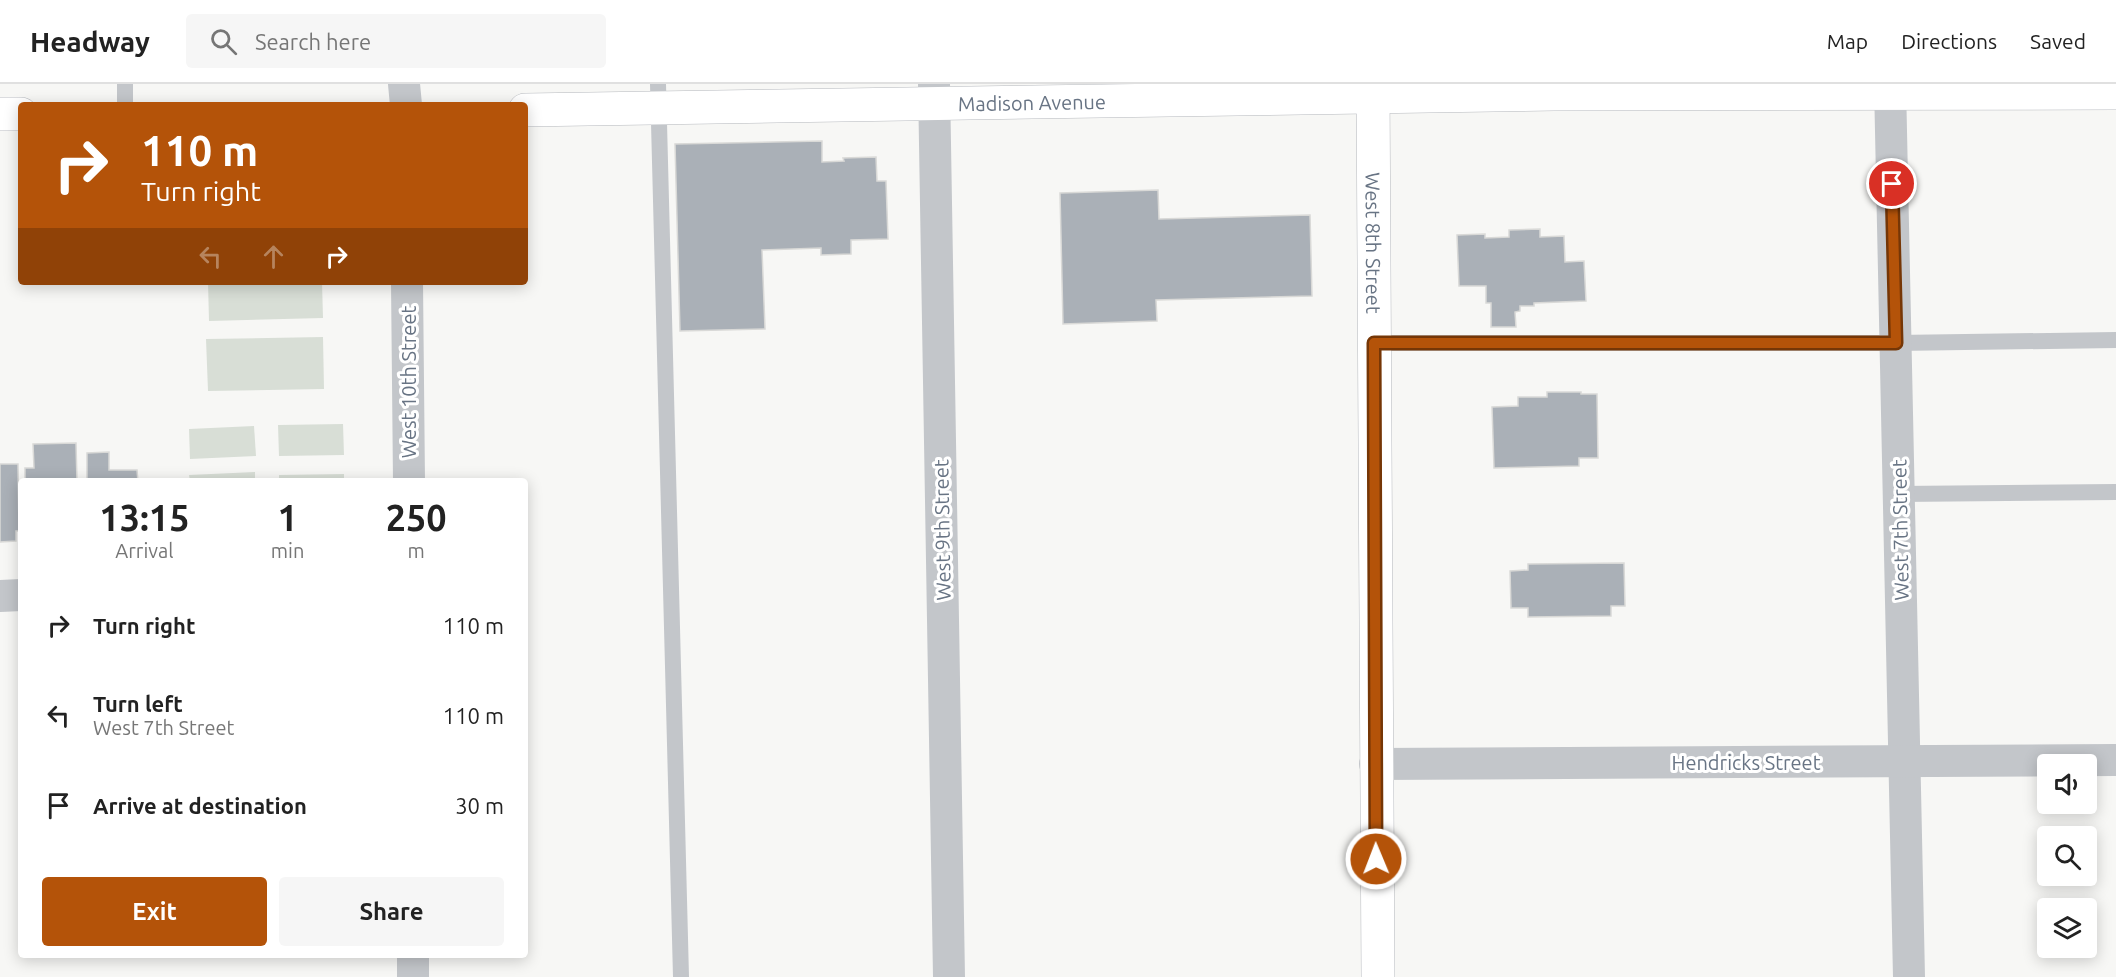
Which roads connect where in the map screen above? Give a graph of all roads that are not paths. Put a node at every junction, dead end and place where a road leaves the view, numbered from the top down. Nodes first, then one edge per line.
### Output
1 (125, 84) edge
2 (404, 84) edge
3 (1890, 89) edge
4 (1373, 91) edge
5 (1111, 92) edge
6 (2116, 93) edge
7 (935, 94) edge
8 (658, 96) edge
9 (125, 102) edge
10 (406, 102) edge
11 (528, 110) edge
12 (0, 114) edge
13 (18, 114) edge
14 (407, 285) edge
15 (2116, 340) edge
16 (1374, 343) junction
17 (1896, 343) junction
18 (409, 478) edge
19 (2116, 492) edge
20 (1899, 494) junction
21 (18, 595) edge
22 (0, 596) edge
23 (2116, 760) edge
24 (1904, 761) junction
25 (1375, 764) junction
26 (413, 958) edge
27 (413, 977) edge
28 (681, 977) edge
29 (949, 977) edge
30 (1378, 977) edge
31 (1909, 977) edge

1 - 9 lane
2 - 10 street
3 - 4 street, Madison Avenue
3 - 6 street, Madison Avenue
3 - 17 street, West 7th Street
4 - 5 street, Madison Avenue
4 - 16 street, West 8th Street
5 - 7 street, Madison Avenue
7 - 8 street, Madison Avenue
7 - 29 street, West 9th Street
8 - 11 street, Madison Avenue
8 - 28 lane
12 - 13 street
14 - 18 street, West 10th Street
15 - 17 lane
16 - 17 lane
16 - 25 street, West 8th Street
17 - 20 street, West 7th Street
19 - 20 lane
20 - 24 street, West 7th Street
21 - 22 street
23 - 24 street, Hendricks Street
24 - 25 street, Hendricks Street
24 - 31 street, West 7th Street
25 - 30 street, West 8th Street
26 - 27 street

